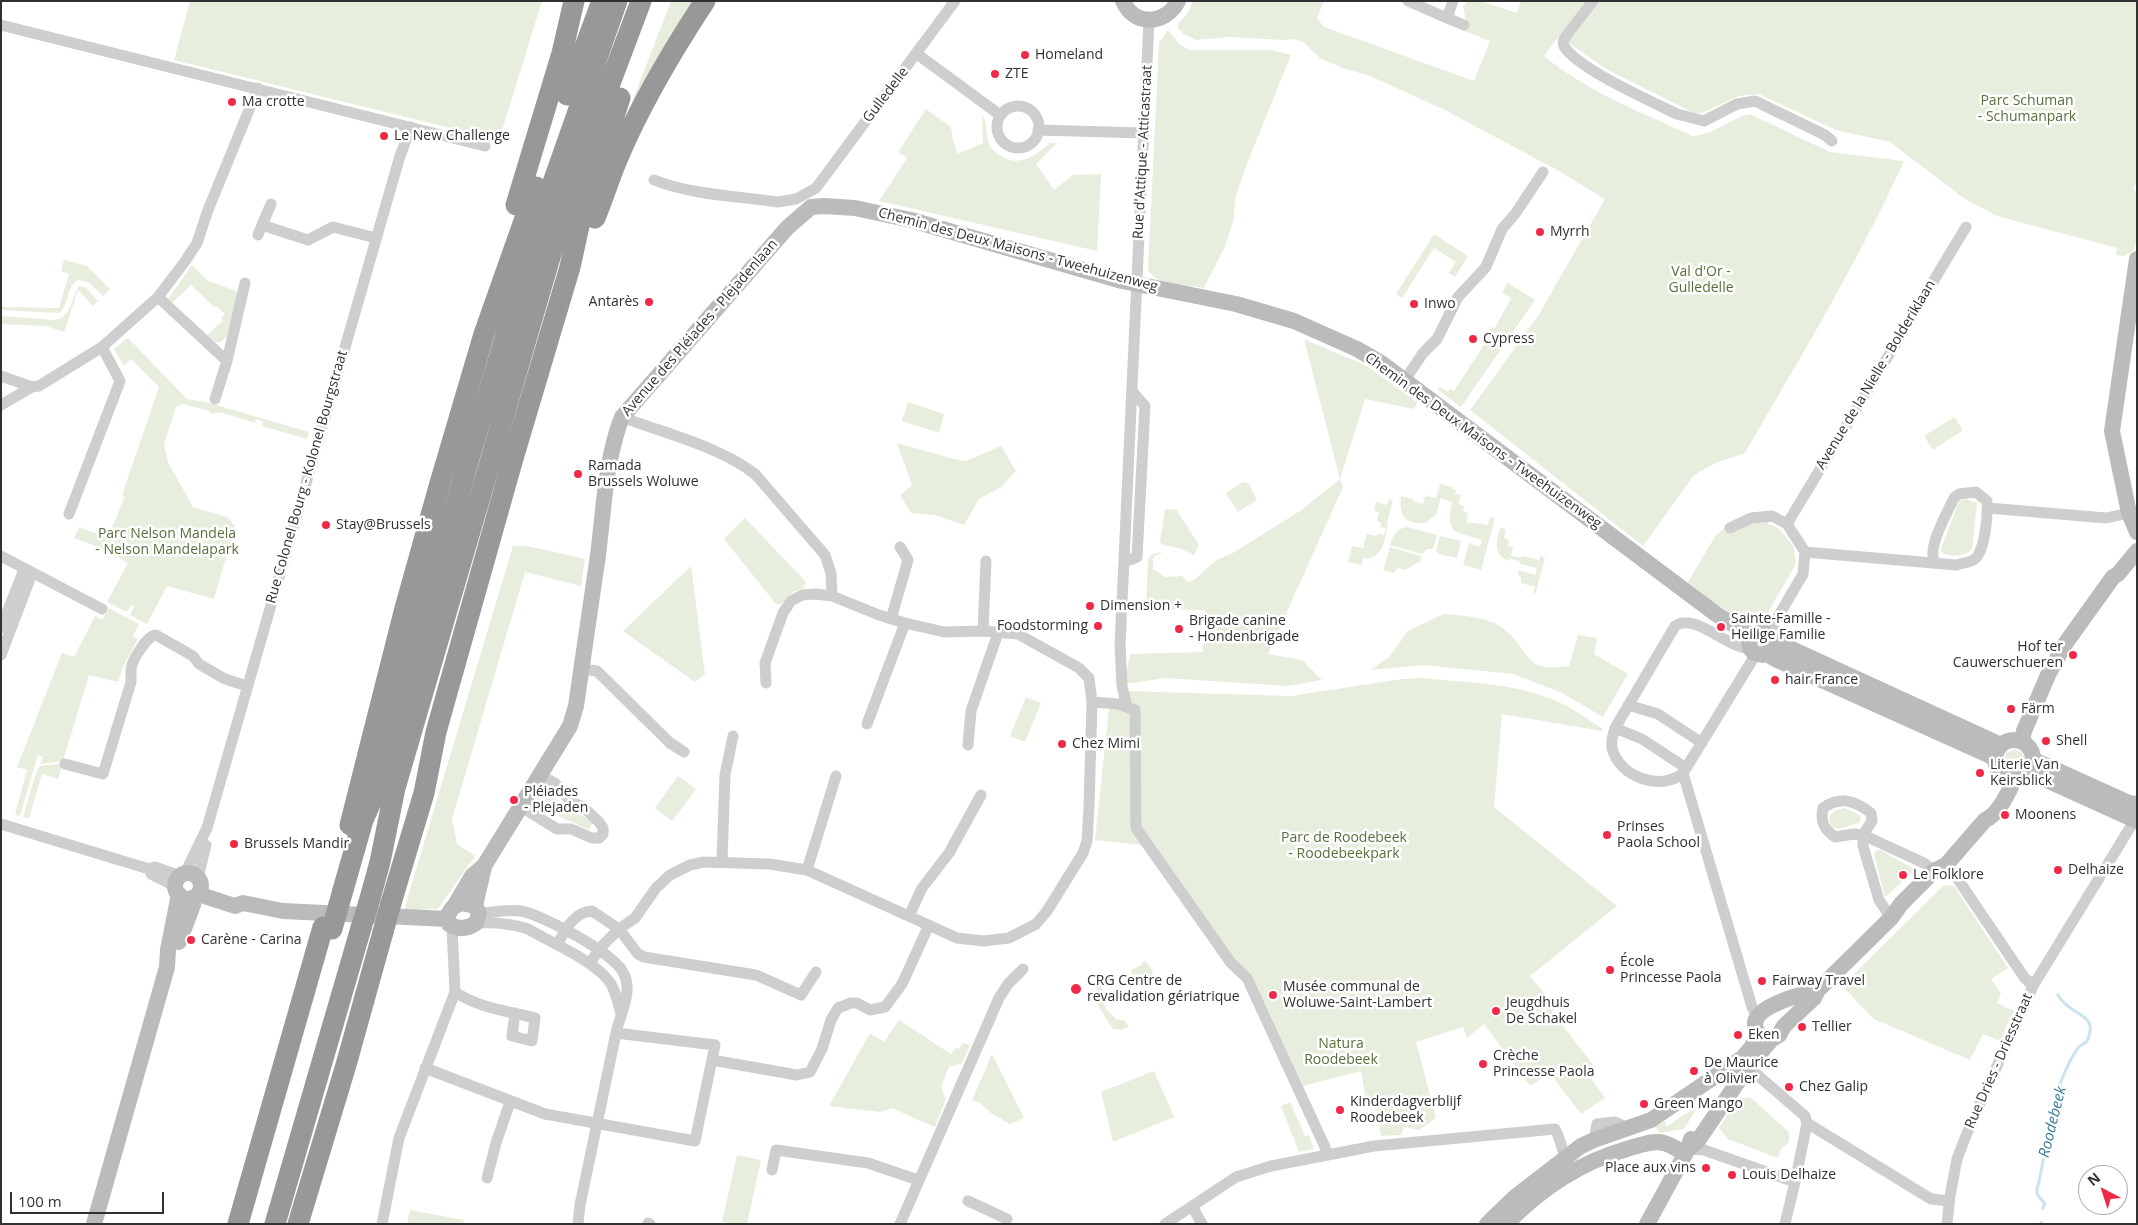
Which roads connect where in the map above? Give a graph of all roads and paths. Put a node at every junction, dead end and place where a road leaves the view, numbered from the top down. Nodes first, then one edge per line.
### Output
1 (574, 1) edge
2 (602, 1) edge
3 (617, 1) edge
4 (641, 1) edge
5 (655, 1) edge
6 (705, 1) edge
7 (955, 1) edge
8 (1123, 1) edge
9 (1178, 1) edge
10 (1408, 1) edge
11 (1454, 1) edge
12 (1593, 1) edge
13 (1447, 18) junction
14 (1149, 20) junction
15 (1, 25) edge
16 (1464, 25) dead end
17 (917, 54) junction
18 (258, 88) junction
19 (1000, 115) junction
20 (411, 127) junction
21 (1038, 130) junction
22 (1144, 133) junction
23 (1832, 141) dead end
24 (485, 146) dead end
25 (1543, 172) dead end
26 (654, 180) dead end
27 (271, 204) dead end
28 (811, 207) joint
29 (1966, 227) dead end
30 (376, 238) junction
31 (2137, 259) edge
32 (570, 267) junction
33 (244, 283) dead end
34 (1137, 284) junction
35 (158, 297) junction
36 (484, 334) junction
37 (102, 347) junction
38 (227, 361) junction
39 (1, 376) edge
40 (1404, 380) junction
41 (32, 387) junction
42 (215, 399) dead end
43 (2, 401) edge
44 (622, 417) junction
45 (1988, 508) junction
46 (2129, 513) junction
47 (69, 514) dead end
48 (1787, 524) junction
49 (1730, 528) dead end
50 (2137, 532) edge
51 (900, 547) dead end
52 (2137, 551) edge
53 (1805, 552) junction
54 (1, 556) edge
55 (986, 561) dead end
56 (1934, 561) junction
57 (28, 570) junction
58 (2113, 577) junction
59 (832, 596) junction
60 (102, 609) dead end
61 (891, 619) junction
62 (905, 623) junction
63 (1, 628) edge
64 (983, 631) junction
65 (998, 633) junction
66 (1761, 645) junction
67 (1, 654) edge
68 (581, 669) junction
69 (766, 683) dead end
70 (247, 686) junction
71 (1092, 702) junction
72 (1628, 705) junction
73 (1127, 707) junction
74 (868, 724) dead end
75 (1615, 728) junction
76 (436, 732) junction
77 (733, 736) dead end
78 (2022, 742) junction
79 (1702, 743) junction
80 (968, 745) dead end
81 (684, 752) dead end
82 (65, 764) dead end
83 (2012, 765) junction
84 (1685, 771) junction
85 (540, 774) junction
86 (836, 776) dead end
87 (982, 794) dead end
88 (2137, 804) edge
89 (520, 806) junction
90 (2136, 821) edge
91 (1, 824) edge
92 (1862, 835) junction
93 (722, 861) junction
94 (380, 862) junction
95 (484, 866) junction
96 (1940, 868) junction
97 (807, 870) junction
98 (188, 885) junction
99 (338, 889) junction
100 (455, 905) junction
101 (477, 914) junction
102 (909, 916) junction
103 (1891, 918) junction
104 (449, 923) junction
105 (929, 925) junction
106 (328, 928) junction
107 (619, 929) junction
108 (565, 930) junction
109 (557, 945) junction
110 (599, 949) junction
111 (590, 964) junction
112 (1023, 969) dead end
113 (816, 972) dead end
114 (2033, 986) junction
115 (1818, 990) junction
116 (455, 992) junction
117 (515, 1013) dead end
118 (1761, 1013) junction
119 (620, 1014) junction
120 (1784, 1026) junction
121 (616, 1033) junction
122 (1765, 1037) junction
123 (712, 1060) junction
124 (1744, 1064) junction
125 (425, 1068) junction
126 (284, 1069) junction
127 (510, 1102) junction
128 (1807, 1123) junction
129 (276, 1124) junction
130 (597, 1124) junction
131 (1686, 1151) junction
132 (1327, 1154) junction
133 (1569, 1164) junction
134 (772, 1170) dead end
135 (488, 1178) dead end
136 (918, 1180) junction
137 (1794, 1182) junction
138 (1949, 1201) junction
139 (968, 1202) dead end
140 (1192, 1206) junction
141 (1005, 1222) edge
142 (94, 1224) edge
143 (238, 1224) edge
144 (248, 1224) edge
145 (275, 1224) edge
146 (298, 1224) edge
147 (382, 1224) edge
148 (578, 1224) edge
149 (900, 1224) edge
150 (1165, 1224) edge
151 (1202, 1224) edge
152 (1487, 1224) edge
153 (1506, 1224) edge
154 (1648, 1224) edge
155 (1785, 1224) edge
156 (1947, 1224) edge

1 - 36 highway
2 - 36 highway
3 - 99 highway
4 - 94 highway
5 - 32 highway
6 - 32 highway
7 - 17 street, Gulledelle
8 - 14 street
9 - 14 street
10 - 13 street
11 - 13 street
12 - 23 street
13 - 16 street
14 - 22 street, Rue d'Attique - Atticastraat
15 - 18 street
17 - 19 street
17 - 26 street, Gulledelle
18 - 20 street
18 - 35 street
19 - 21 street
19 - 21 street
20 - 24 street
20 - 30 street, Rue Colonel Bourg - Kolonel Bourgstraat
21 - 22 street
22 - 34 street, Rue d'Attique - Atticastraat
25 - 40 street
27 - 30 street
28 - 34 street, Chemin des Deux Maisons - Tweehuizenweg
28 - 44 street, Avenue des Pléiades - Plejadenlaan
29 - 48 street, Avenue de la Nielle - Bolderiklaan
30 - 70 street, Rue Colonel Bourg - Kolonel Bourgstraat
31 - 46 street
32 - 76 highway
33 - 38 street
34 - 40 street, Chemin des Deux Maisons - Tweehuizenweg
34 - 73 street, Rue d'Attique - Atticastraat
35 - 37 street
35 - 38 street
36 - 99 highway
37 - 41 street
37 - 47 street
38 - 42 street
39 - 41 street
40 - 66 street, Chemin des Deux Maisons - Tweehuizenweg
41 - 43 street
44 - 59 street
44 - 68 street, Avenue des Pléiades - Plejadenlaan
45 - 46 street
45 - 56 street
45 - 56 street
46 - 50 street
46 - 58 street
48 - 49 street
48 - 53 street
51 - 61 street
52 - 58 street
53 - 56 street
53 - 66 street
54 - 57 street
55 - 64 street
57 - 60 street
57 - 63 street
57 - 67 street
58 - 78 street
59 - 61 street
59 - 69 street
61 - 62 street
62 - 64 street
62 - 74 street
64 - 65 street
65 - 71 street
65 - 80 street
66 - 72 street
66 - 79 street
66 - 83 street, Chemin des Deux Maisons - Tweehuizenweg
68 - 81 street
68 - 85 street, Avenue des Pléiades - Plejadenlaan
70 - 82 street
70 - 98 street, Rue Colonel Bourg - Kolonel Bourgstraat
71 - 73 street
71 - 105 street
72 - 75 street
72 - 79 street
73 - 132 street, Rue d'Attique - Atticastraat
75 - 84 street
75 - 84 street
76 - 94 highway
76 - 146 highway, bridge
77 - 93 street
78 - 83 street
78 - 83 street
79 - 84 street
83 - 88 street
83 - 90 street
83 - 96 street
84 - 118 street
85 - 89 street, Avenue des Pléiades - Plejadenlaan
85 - 89 street
86 - 97 street
87 - 102 street
89 - 95 street, Avenue des Pléiades - Plejadenlaan
90 - 114 street
91 - 98 street
92 - 92 street
92 - 96 street
92 - 103 street
93 - 97 street
93 - 107 street
94 - 145 highway, bridge
95 - 100 street, Avenue des Pléiades - Plejadenlaan
95 - 101 street, Avenue des Pléiades - Plejadenlaan
96 - 103 street
96 - 114 street, Rue Dries - Driesstraat
97 - 102 street
98 - 104 street
98 - 142 street, Rue Colonel Bourg - Kolonel Bourgstraat
99 - 106 highway
100 - 101 street
100 - 104 street
101 - 104 street
101 - 108 street
101 - 109 street
102 - 105 street
103 - 115 street
104 - 116 street
105 - 123 street
106 - 126 highway
106 - 129 highway
107 - 108 street
107 - 110 street
107 - 113 street
108 - 109 street
108 - 110 street
109 - 111 street
110 - 111 street
110 - 119 street
111 - 119 street
112 - 136 street
114 - 138 street, Rue Dries - Driesstraat
115 - 118 street
115 - 120 street
116 - 117 street
116 - 125 street
118 - 120 street
118 - 122 street
119 - 121 street
120 - 122 street
121 - 123 street
121 - 130 street
122 - 124 street
123 - 130 street
124 - 128 street
124 - 131 street
124 - 133 street
125 - 127 street
125 - 147 street
126 - 129 highway
126 - 143 highway
127 - 130 street
127 - 135 street
128 - 137 street
128 - 138 street
129 - 144 highway
130 - 148 street
131 - 133 street
131 - 137 street
131 - 154 street
132 - 133 street
132 - 140 street
133 - 152 street
133 - 153 street
134 - 136 street
136 - 149 street
137 - 155 street
138 - 156 street, Rue Dries - Driesstraat
139 - 141 street
140 - 150 street
140 - 151 street

